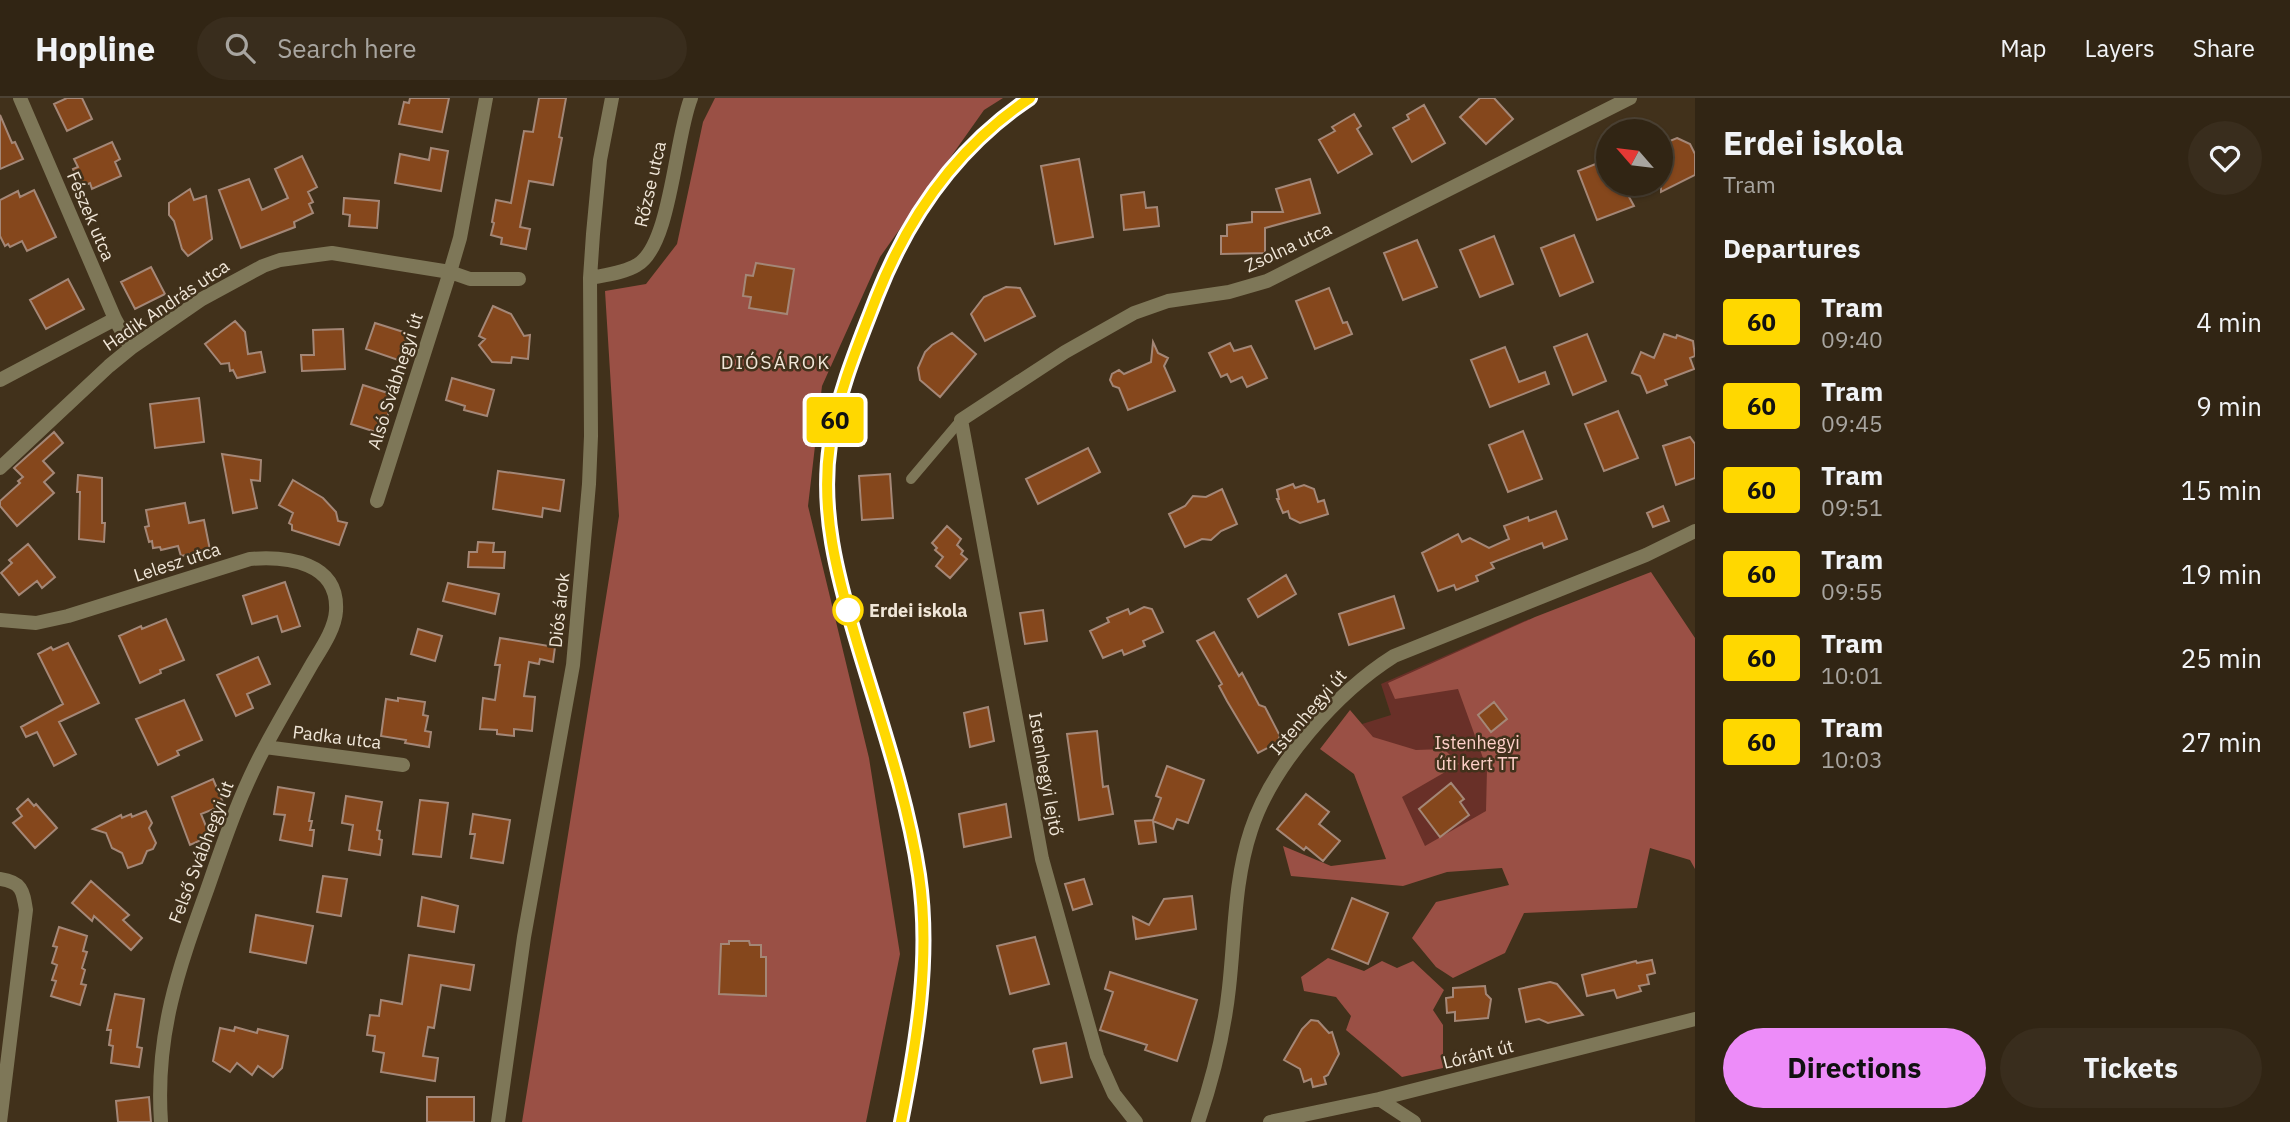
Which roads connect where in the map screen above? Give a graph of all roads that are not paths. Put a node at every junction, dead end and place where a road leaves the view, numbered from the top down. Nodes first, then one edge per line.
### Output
1 (20, 98) edge
2 (486, 98) edge
3 (612, 98) edge
4 (691, 98) edge
5 (1630, 98) edge
6 (450, 272) junction
7 (590, 278) junction
8 (519, 279) dead end
9 (115, 319) junction
10 (131, 348) junction
11 (0, 380) edge
12 (961, 420) junction
13 (0, 468) edge
14 (911, 479) dead end
15 (377, 501) dead end
16 (1695, 531) edge
17 (336, 613) joint
18 (0, 620) edge
19 (265, 747) junction
20 (403, 765) dead end
21 (0, 880) edge
22 (1695, 1019) edge
23 (1379, 1099) junction
24 (1, 1122) edge
25 (161, 1122) edge
26 (498, 1122) edge
27 (1136, 1122) edge
28 (1198, 1122) edge
29 (1270, 1122) edge
30 (1414, 1122) edge

1 - 9 street, Fészek utca
2 - 6 street, Alsó Svábhegyi út
3 - 7 street, Diós árok
4 - 7 street, Rőzse utca
5 - 12 street, Zsolna utca
6 - 8 street
6 - 10 street, Hadik András utca
6 - 15 street, Alsó Svábhegyi út
7 - 26 street, Diós árok
9 - 10 street, Fészek utca
9 - 11 street
10 - 13 street, Hadik András utca
12 - 14 lane
12 - 27 street, Istenhegyi lejtő
16 - 28 street, Istenhegyi út
17 - 18 street, Lelesz utca
17 - 19 street, Felső Svábhegyi út
19 - 20 street, Padka utca
19 - 25 street, Felső Svábhegyi út
21 - 24 street
22 - 23 street, Lóránt út
23 - 29 street, Lóránt út
23 - 30 street

